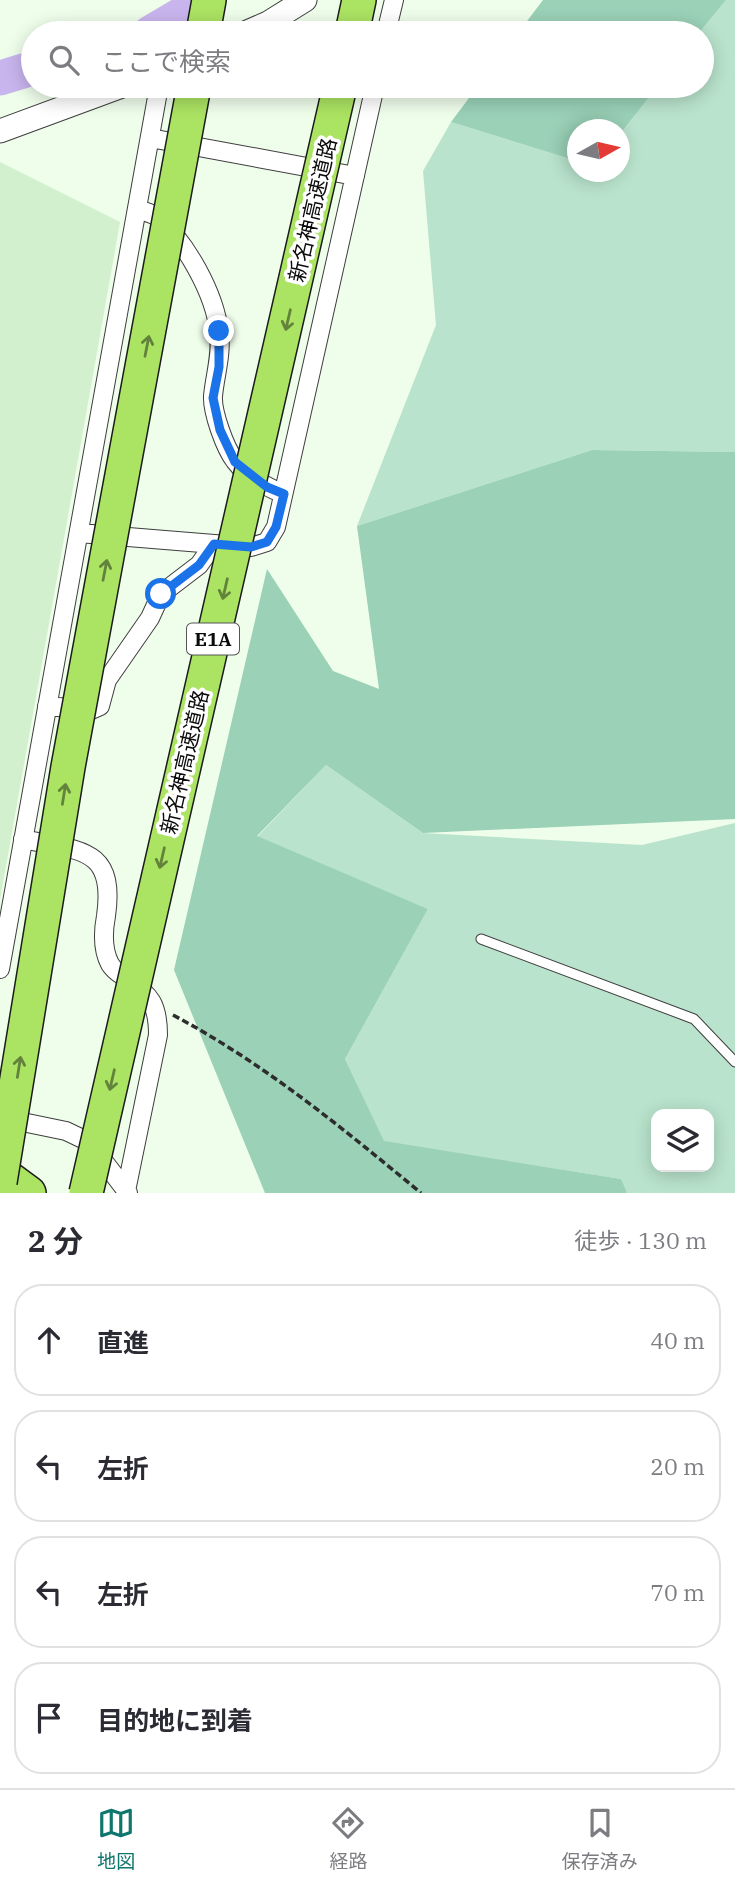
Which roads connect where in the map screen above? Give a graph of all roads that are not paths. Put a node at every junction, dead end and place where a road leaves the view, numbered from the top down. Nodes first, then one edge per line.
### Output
1 (209, 0) edge
2 (305, 0) edge
3 (359, 0) edge
4 (394, 0) edge
5 (205, 21) edge
6 (271, 21) edge
7 (355, 21) edge
8 (389, 21) edge
9 (89, 98) edge
10 (157, 98) edge
11 (192, 98) edge
12 (337, 98) edge
13 (372, 98) edge
14 (0, 131) edge
15 (150, 138) junction
16 (355, 176) junction
17 (137, 209) junction
18 (284, 494) junction
19 (79, 533) junction
20 (214, 544) junction
21 (47, 706) junction
22 (23, 839) junction
23 (5, 912) edge
24 (481, 939) dead end
25 (0, 969) edge
26 (735, 1062) edge
27 (0, 1118) edge
28 (0, 1175) edge
29 (0, 1182) edge
30 (127, 1192) edge
31 (29, 1193) edge
32 (86, 1193) edge

1 - 5 highway
2 - 6 street
3 - 7 highway
4 - 8 street
9 - 14 street
10 - 15 street
29 -> 11 highway, bridge
12 -> 32 highway, 新名神高速道路 / E1A, bridge
13 - 16 street
15 - 16 street
15 - 17 street
16 - 18 street
17 - 18 street
17 - 19 street
18 - 20 street
19 - 20 street
19 - 21 street
20 - 21 street
21 - 22 street
22 - 23 street
22 - 30 street
23 - 25 street
24 - 26 lane
27 - 30 street
28 - 31 highway

